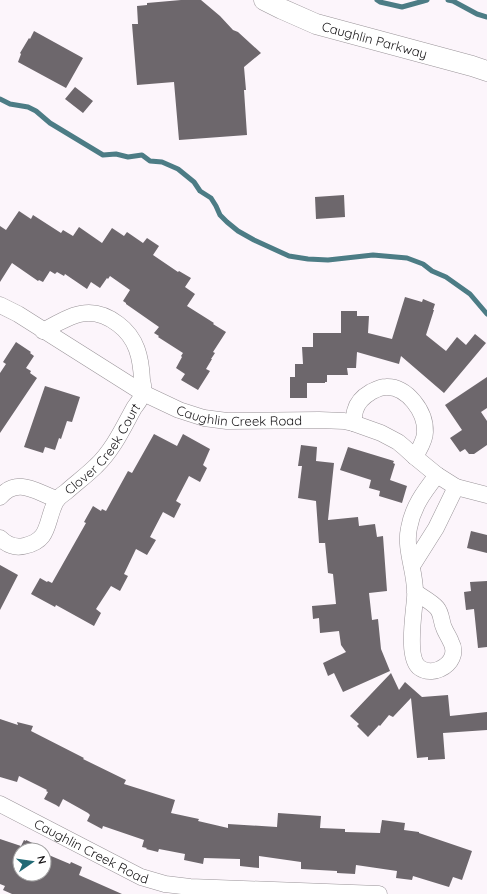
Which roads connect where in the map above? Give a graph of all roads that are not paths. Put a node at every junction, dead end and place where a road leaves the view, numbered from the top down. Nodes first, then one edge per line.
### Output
1 (264, 0) edge
2 (487, 71) edge
3 (0, 305) edge
4 (43, 331) junction
5 (143, 393) junction
6 (353, 423) junction
7 (414, 457) junction
8 (437, 475) junction
9 (456, 487) junction
10 (487, 495) edge
11 (0, 498) edge
12 (57, 499) junction
13 (0, 538) edge
14 (412, 566) junction
15 (415, 592) dead end
16 (0, 804) edge
17 (379, 894) edge

1 - 2 street, Caughlin Parkway
3 - 4 street, Caughlin Creek Road
4 - 5 street, Caughlin Creek Road
4 - 5 street
5 - 6 street, Caughlin Creek Road
5 - 12 street, Clover Creek Court
6 - 7 street, Caughlin Creek Road
6 - 7 street
7 - 8 street, Caughlin Creek Road
8 - 9 street, Caughlin Creek Road
8 - 14 street
9 - 10 street, Caughlin Creek Road
9 - 14 street
11 - 12 street, Clover Creek Court
12 - 13 street, Clover Creek Court
14 - 15 street
16 - 17 street, Caughlin Creek Road

